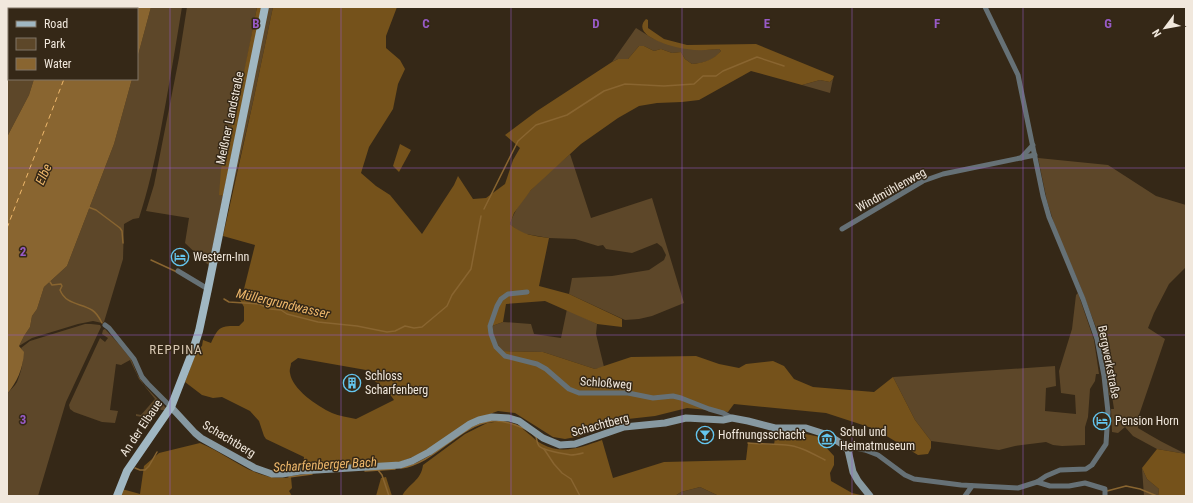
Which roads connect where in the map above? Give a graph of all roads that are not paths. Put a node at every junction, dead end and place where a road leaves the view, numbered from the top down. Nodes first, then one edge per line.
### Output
1 (264, 7) edge
2 (985, 7) edge
3 (1033, 145) junction
4 (1035, 155) junction
5 (1021, 158) junction
6 (842, 229) dead end
7 (218, 233) joint
8 (178, 271) dead end
9 (208, 289) junction
10 (527, 292) dead end
11 (105, 325) dead end
12 (169, 410) junction
13 (732, 418) junction
14 (848, 450) junction
15 (1037, 482) junction
16 (972, 486) junction
17 (117, 496) edge
18 (870, 496) edge
19 (965, 496) edge
20 (1105, 496) edge

1 - 7 main road, Meißner Landstraße
2 - 3 street
3 - 4 street
3 - 5 street
4 - 5 street, Windmühlenweg
4 - 15 street, Bergwerkstraße
5 - 6 street, Windmühlenweg
7 - 9 main road, An der Elbaue
8 - 9 street
9 - 12 main road, An der Elbaue
10 - 13 street, Schloßweg
11 - 12 street
12 - 13 street, Schachtberg
12 - 17 main road, An der Elbaue
13 - 14 street, Schachtberg
14 - 16 street, Bergwerkstraße
14 - 18 street
15 - 16 street, Bergwerkstraße
15 - 20 street
16 - 19 street

